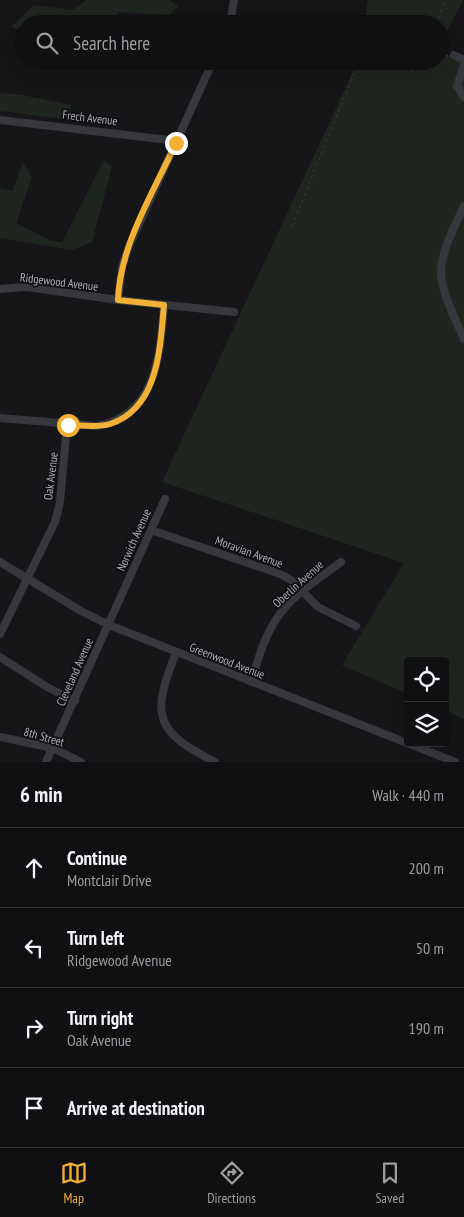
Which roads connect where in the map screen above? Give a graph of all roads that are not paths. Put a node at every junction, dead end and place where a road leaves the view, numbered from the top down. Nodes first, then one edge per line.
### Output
1 (234, 0) edge
2 (232, 15) edge
3 (454, 55) dead end
4 (464, 60) edge
5 (464, 65) edge
6 (209, 70) edge
7 (464, 97) edge
8 (0, 120) edge
9 (177, 141) junction
10 (464, 206) edge
11 (0, 289) edge
12 (118, 300) junction
13 (164, 305) junction
14 (234, 312) dead end
15 (464, 339) edge
16 (0, 418) edge
17 (68, 425) junction
18 (165, 499) dead end
19 (151, 530) junction
20 (0, 562) edge
21 (341, 562) dead end
22 (27, 577) junction
23 (123, 591) joint
24 (302, 592) junction
25 (109, 625) junction
26 (356, 626) dead end
27 (0, 634) edge
28 (176, 653) junction
29 (0, 657) edge
30 (251, 682) junction
31 (75, 701) junction
32 (0, 736) edge
33 (404, 741) edge
34 (418, 747) edge
35 (53, 748) junction
36 (449, 761) edge
37 (46, 762) edge
38 (81, 762) edge
39 (215, 762) edge

1 - 2 street
3 - 4 street
5 - 7 street
6 - 9 street
8 - 9 street, Frech Avenue
9 - 12 street
10 - 15 street
11 - 12 street, Ridgewood Avenue
12 - 13 street, Ridgewood Avenue
13 - 14 street, Ridgewood Avenue
13 - 17 street
16 - 17 street
17 - 22 street, Oak Avenue
18 - 19 street, Norwich Avenue
19 - 23 street, Norwich Avenue
19 - 24 street, Moravian Avenue
20 - 22 street, Greenwood Avenue
21 - 24 street, Oberlin Avenue
22 - 25 street, Greenwood Avenue
22 - 27 street, Oak Avenue
23 - 25 street, Cleveland Avenue
24 - 26 street, Moravian Avenue
24 - 30 street, Oberlin Avenue
25 - 28 street, Greenwood Avenue
25 - 31 street, Cleveland Avenue
28 - 30 street, Greenwood Avenue
28 - 39 street
29 - 31 street
30 - 33 street, Greenwood Avenue
31 - 35 street, Cleveland Avenue
32 - 35 street, 8th Street
34 - 36 street, Greenwood Avenue
35 - 37 street, Cleveland Avenue
35 - 38 street, 8th Street

